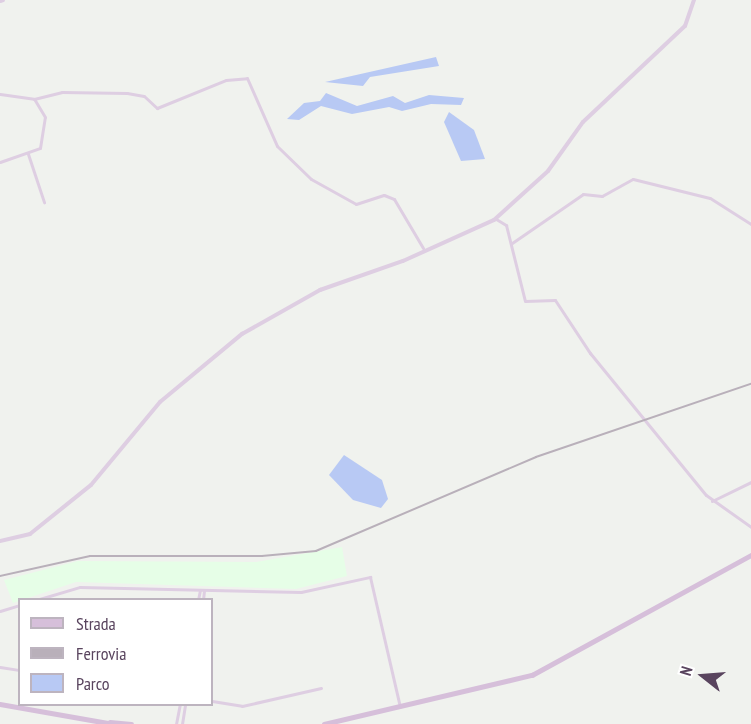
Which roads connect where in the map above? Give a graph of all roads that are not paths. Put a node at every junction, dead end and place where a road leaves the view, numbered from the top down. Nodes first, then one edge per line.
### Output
1 (694, 0) edge
2 (0, 94) edge
3 (34, 99) junction
4 (28, 154) junction
5 (0, 162) edge
6 (44, 202) dead end
7 (496, 219) junction
8 (751, 224) edge
9 (512, 243) junction
10 (423, 248) junction
11 (751, 482) edge
12 (712, 501) junction
13 (751, 527) edge
14 (0, 541) edge
15 (751, 555) edge
16 (202, 590) junction
17 (43, 598) edge
18 (200, 598) edge
19 (18, 606) edge
20 (0, 611) edge
21 (0, 667) edge
22 (18, 670) edge
23 (321, 688) dead end
24 (213, 701) edge
25 (0, 704) edge
26 (180, 706) edge
27 (185, 706) edge
28 (400, 707) junction
29 (87, 719) junction
30 (113, 724) edge
31 (131, 724) edge
32 (176, 724) edge
33 (182, 724) edge
34 (324, 724) edge

1 - 7 street
2 - 3 street
3 - 4 street
3 - 10 street
4 - 5 street
4 - 6 street
7 - 9 street
7 - 10 street
8 - 9 street
9 - 12 street
10 - 14 street
11 - 12 street
12 - 13 street
15 - 28 main road
16 - 17 street
16 - 18 street
16 - 28 street
19 - 20 street
21 - 22 street
23 - 24 street
25 - 29 main road
26 - 32 street
27 - 33 street
28 - 34 main road
29 - 30 main road
29 - 31 main road

